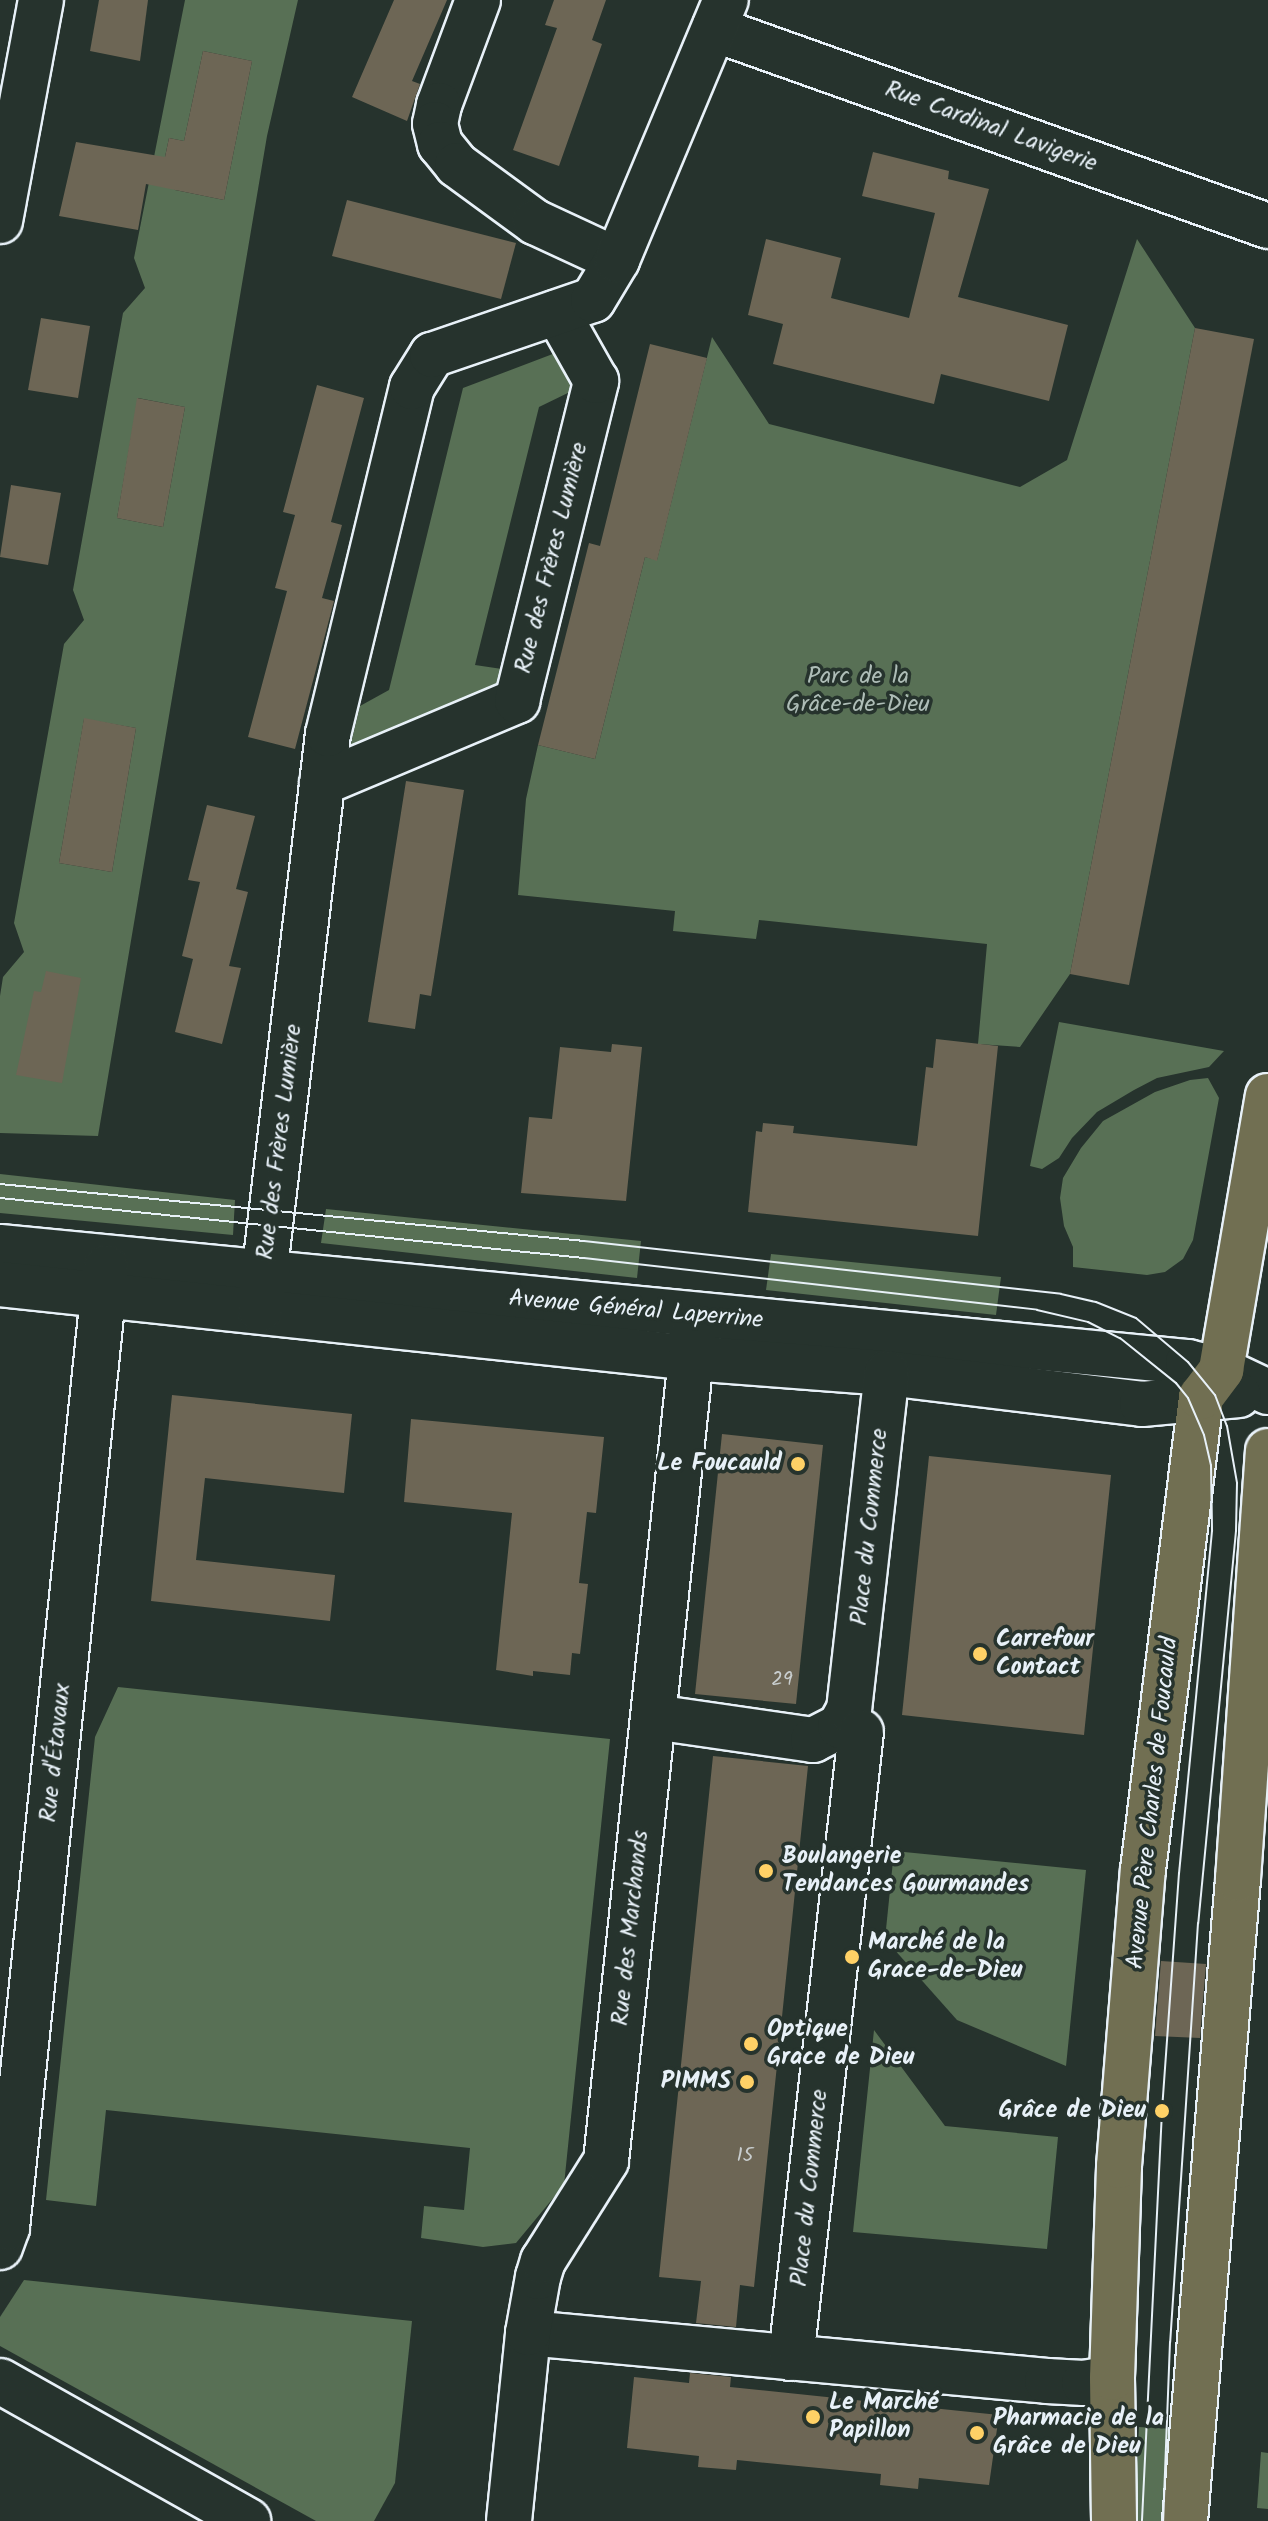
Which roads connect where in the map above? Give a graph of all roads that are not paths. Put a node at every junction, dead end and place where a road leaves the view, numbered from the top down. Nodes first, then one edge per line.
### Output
1 (41, 0) edge
2 (478, 0) edge
3 (720, 14) edge
4 (0, 221) edge
5 (1268, 226) edge
6 (617, 260) junction
7 (557, 312) junction
8 (322, 783) junction
9 (1268, 1096) edge
10 (0, 1247) edge
11 (106, 1277) junction
12 (0, 1284) edge
13 (262, 1292) junction
14 (694, 1337) junction
15 (887, 1373) junction
16 (1211, 1383) junction
17 (1268, 1393) edge
18 (1268, 1451) edge
19 (654, 1717) junction
20 (861, 1732) dead end
21 (1256, 1795) edge
22 (0, 2247) edge
23 (528, 2333) junction
24 (791, 2358) junction
25 (1112, 2378) junction
26 (0, 2381) edge
27 (197, 2508) edge
28 (248, 2521) edge
29 (509, 2521) edge
30 (1114, 2521) edge
31 (1185, 2521) edge

1 - 4 street
2 - 6 street
3 - 5 street, Rue Cardinal Lavigerie
3 - 6 street, Rue des Frères Lumière
6 - 7 street, Rue des Frères Lumière
7 - 8 street, Rue des Frères Lumière
7 - 8 street, Rue des Frères Lumière
8 - 13 street, Rue des Frères Lumière
9 - 16 main road, Avenue Père Charles de Foucauld
10 - 11 street, Avenue Général Laperrine
11 - 12 street, Avenue Général Laperrine
11 - 13 street, Avenue Général Laperrine
11 - 22 street, Rue d'Étavaux
13 - 14 street, Avenue Général Laperrine
14 - 15 street, Avenue Général Laperrine
14 - 16 street, Avenue Général Laperrine
14 - 19 street, Rue des Marchands
15 - 16 street, Avenue Général Laperrine
15 - 19 street, Place du Commerce
16 - 17 street, Avenue Général Laperrine
16 - 25 main road, Avenue Père Charles de Foucauld
18 - 21 main road
19 - 23 street, Rue des Marchands
20 - 24 street, Place du Commerce
21 - 31 main road
23 - 24 street
23 - 29 street, Rue des Marchands
24 - 25 street
25 - 30 main road, Avenue Père Charles de Foucauld
26 - 27 street
27 - 28 street

